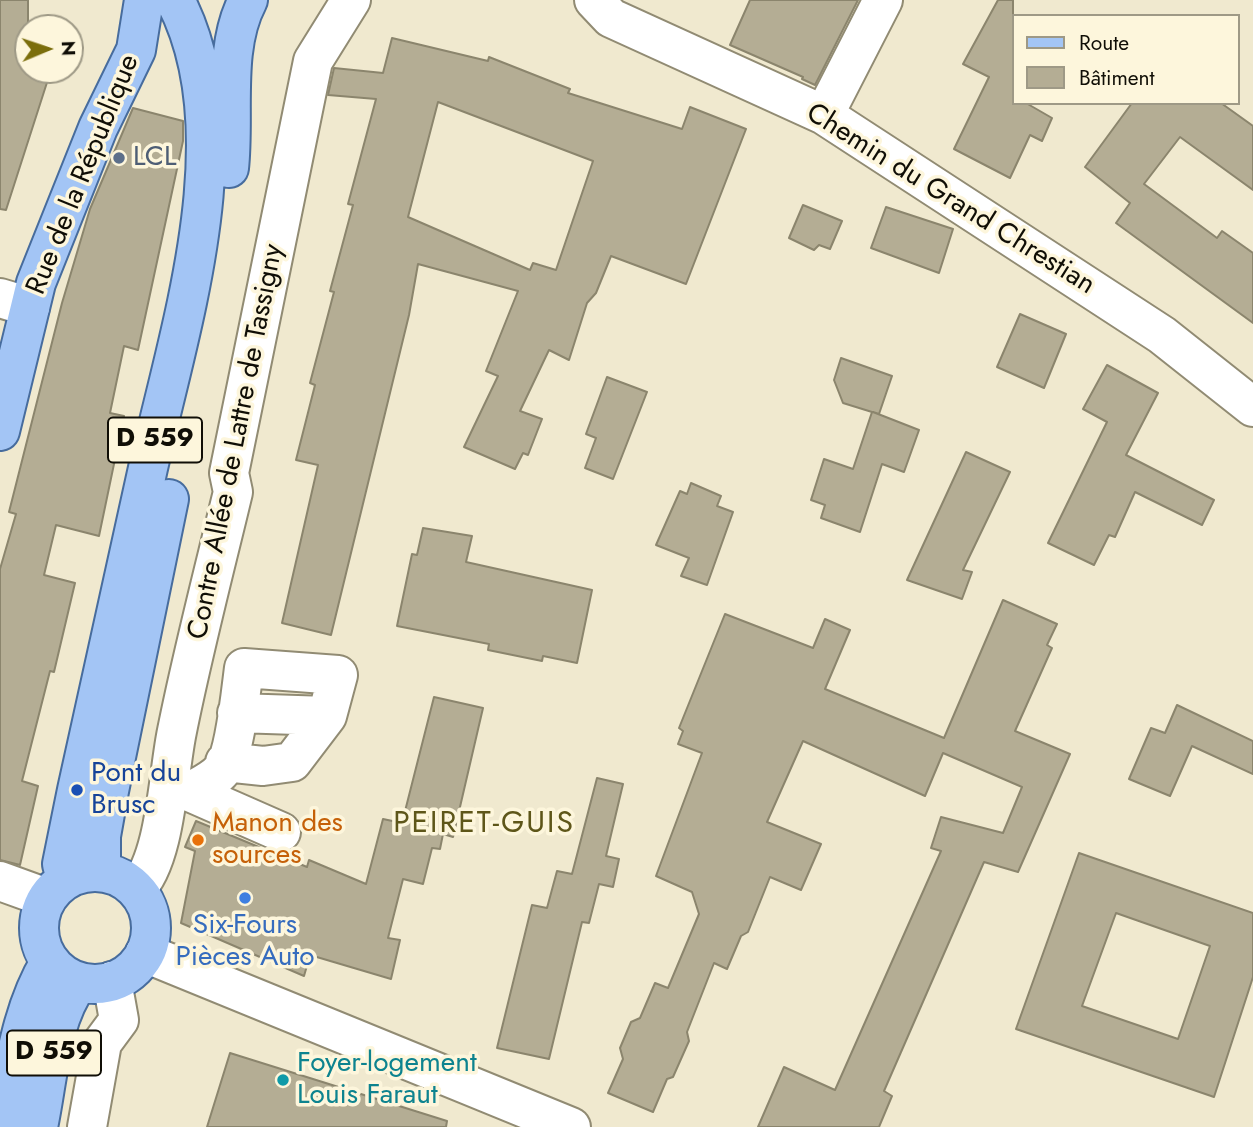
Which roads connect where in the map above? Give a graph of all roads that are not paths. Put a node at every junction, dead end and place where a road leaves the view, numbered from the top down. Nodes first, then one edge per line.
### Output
1 (145, 0) edge
2 (175, 0) edge
3 (248, 0) edge
4 (351, 0) edge
5 (594, 0) edge
6 (883, 0) edge
7 (824, 116) junction
8 (15, 303) edge
9 (1253, 407) edge
10 (0, 431) edge
11 (231, 738) junction
12 (179, 790) junction
13 (281, 832) dead end
14 (0, 881) edge
15 (71, 883) junction
16 (136, 889) junction
17 (145, 953) junction
18 (80, 975) junction
19 (2, 1127) edge
20 (38, 1127) edge
21 (87, 1127) edge
22 (571, 1127) edge

1 - 8 main road, Rue de la République
2 - 15 main road, D 559
3 - 15 main road, D 559
4 - 12 street, Contre Allée de Lattre de Tassigny
5 - 7 street, Chemin du Grand Chrestian
6 - 7 street
7 - 9 street, Chemin du Grand Chrestian
8 - 10 main road, Rue de la République
11 - 11 street
11 - 12 street
12 - 13 street
12 - 16 street, Contre Allée de Lattre de Tassigny
14 - 15 street
15 - 16 main road
15 - 18 main road
16 - 17 main road
17 - 18 main road
17 - 22 street
18 - 19 main road, D 559
18 - 20 main road, D 559
18 - 21 street

